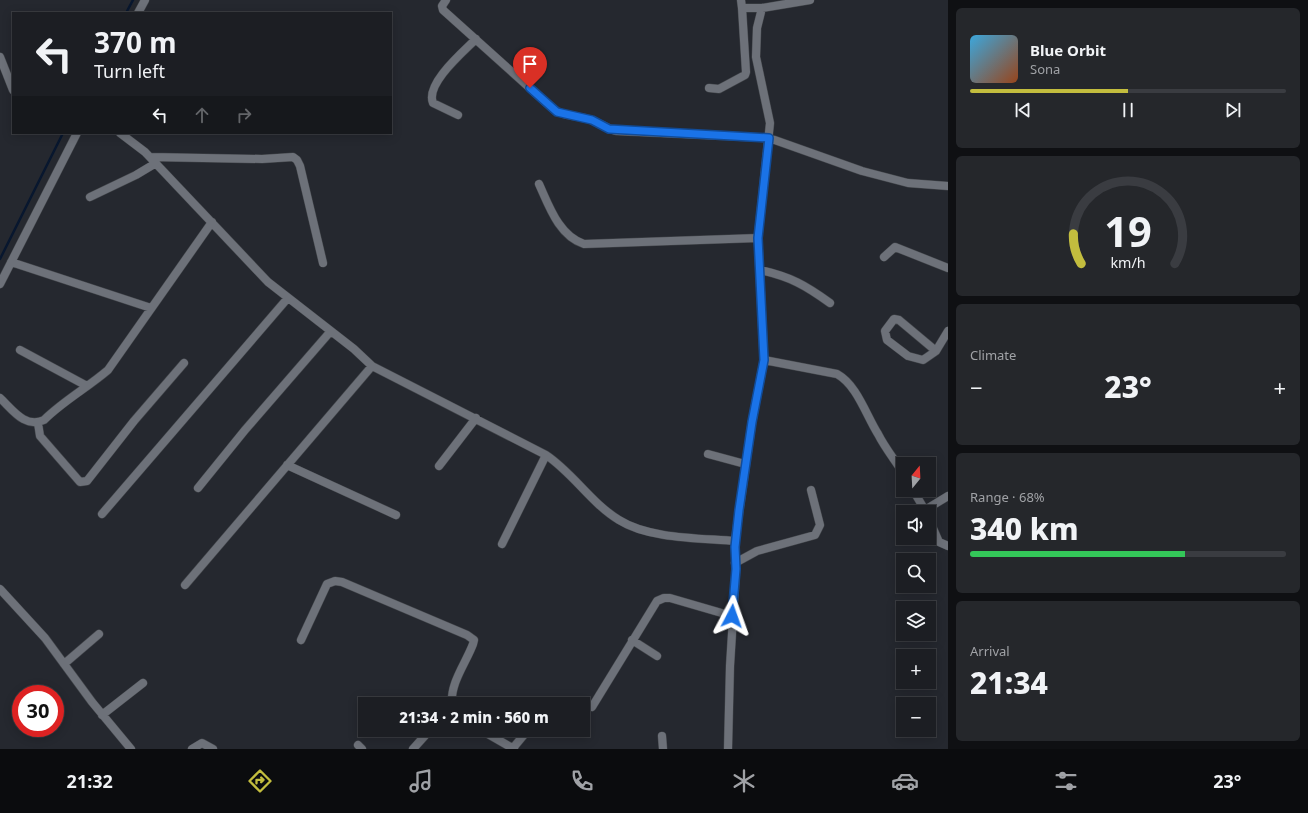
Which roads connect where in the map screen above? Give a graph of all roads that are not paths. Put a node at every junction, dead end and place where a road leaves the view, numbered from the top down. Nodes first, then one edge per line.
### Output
1 (145, 0) edge
2 (446, 0) edge
3 (810, 0) edge
4 (742, 4) edge
5 (762, 8) junction
6 (139, 12) edge
7 (476, 40) junction
8 (0, 57) edge
9 (12, 87) edge
10 (709, 88) dead end
11 (458, 115) dead end
12 (76, 134) edge
13 (122, 134) edge
14 (769, 138) junction
15 (150, 157) junction
16 (156, 163) junction
17 (539, 184) dead end
18 (948, 186) edge
19 (90, 197) dead end
20 (212, 222) junction
21 (758, 238) junction
22 (884, 257) dead end
23 (11, 262) junction
24 (323, 263) dead end
25 (948, 268) edge
26 (760, 270) junction
27 (0, 284) edge
28 (287, 299) junction
29 (830, 303) dead end
30 (151, 308) junction
31 (948, 331) edge
32 (330, 332) junction
33 (20, 350) dead end
34 (936, 351) junction
35 (764, 360) junction
36 (184, 363) dead end
37 (372, 366) junction
38 (87, 386) junction
39 (0, 398) edge
40 (476, 418) junction
41 (38, 423) junction
42 (708, 454) dead end
43 (546, 455) junction
44 (896, 462) edge
45 (745, 464) junction
46 (287, 465) junction
47 (439, 466) dead end
48 (198, 488) dead end
49 (811, 490) dead end
50 (948, 496) edge
51 (935, 505) edge
52 (102, 514) dead end
53 (396, 515) dead end
54 (936, 535) edge
55 (736, 541) junction
56 (502, 544) dead end
57 (948, 546) edge
58 (736, 563) junction
59 (185, 585) dead end
60 (0, 589) edge
61 (732, 616) junction
62 (99, 634) dead end
63 (301, 640) dead end
64 (632, 640) junction
65 (657, 656) dead end
66 (64, 664) junction
67 (143, 683) dead end
68 (451, 697) edge
69 (592, 707) dead end
70 (102, 715) junction
71 (662, 736) dead end
72 (424, 737) edge
73 (492, 737) edge
74 (521, 737) edge
75 (509, 748) edge
76 (131, 749) edge
77 (192, 749) edge
78 (212, 749) edge
79 (413, 749) edge
80 (663, 749) edge
81 (728, 749) edge

1 - 6 street
2 - 7 street
3 - 5 street
4 - 5 street
4 - 10 street
5 - 14 street
7 - 11 street
7 - 14 street
8 - 9 street
12 - 23 street
13 - 15 street
14 - 18 street
14 - 21 street
15 - 16 street
15 - 24 street
16 - 19 street
16 - 20 street
17 - 21 street
20 - 28 street
20 - 30 street
21 - 26 street
22 - 25 street
23 - 27 street
23 - 30 street
26 - 29 street
26 - 35 street
28 - 32 street
28 - 52 street
30 - 38 street
31 - 34 street
32 - 37 street
32 - 48 street
33 - 38 street
34 - 34 street
35 - 44 street
35 - 45 street
36 - 41 street
37 - 40 street
37 - 46 street
38 - 41 street
39 - 41 street
40 - 43 street
40 - 47 street
42 - 45 street
43 - 55 street
43 - 56 street
45 - 55 street
46 - 53 street
46 - 59 street
49 - 58 street
50 - 51 street
54 - 57 street
55 - 58 street
58 - 61 street
60 - 66 street
61 - 64 street
61 - 81 street
62 - 66 street
63 - 68 street
64 - 65 street
64 - 69 street
66 - 70 street
67 - 70 street
70 - 76 street
71 - 80 street
72 - 79 street
73 - 75 street
74 - 75 street
77 - 78 street

